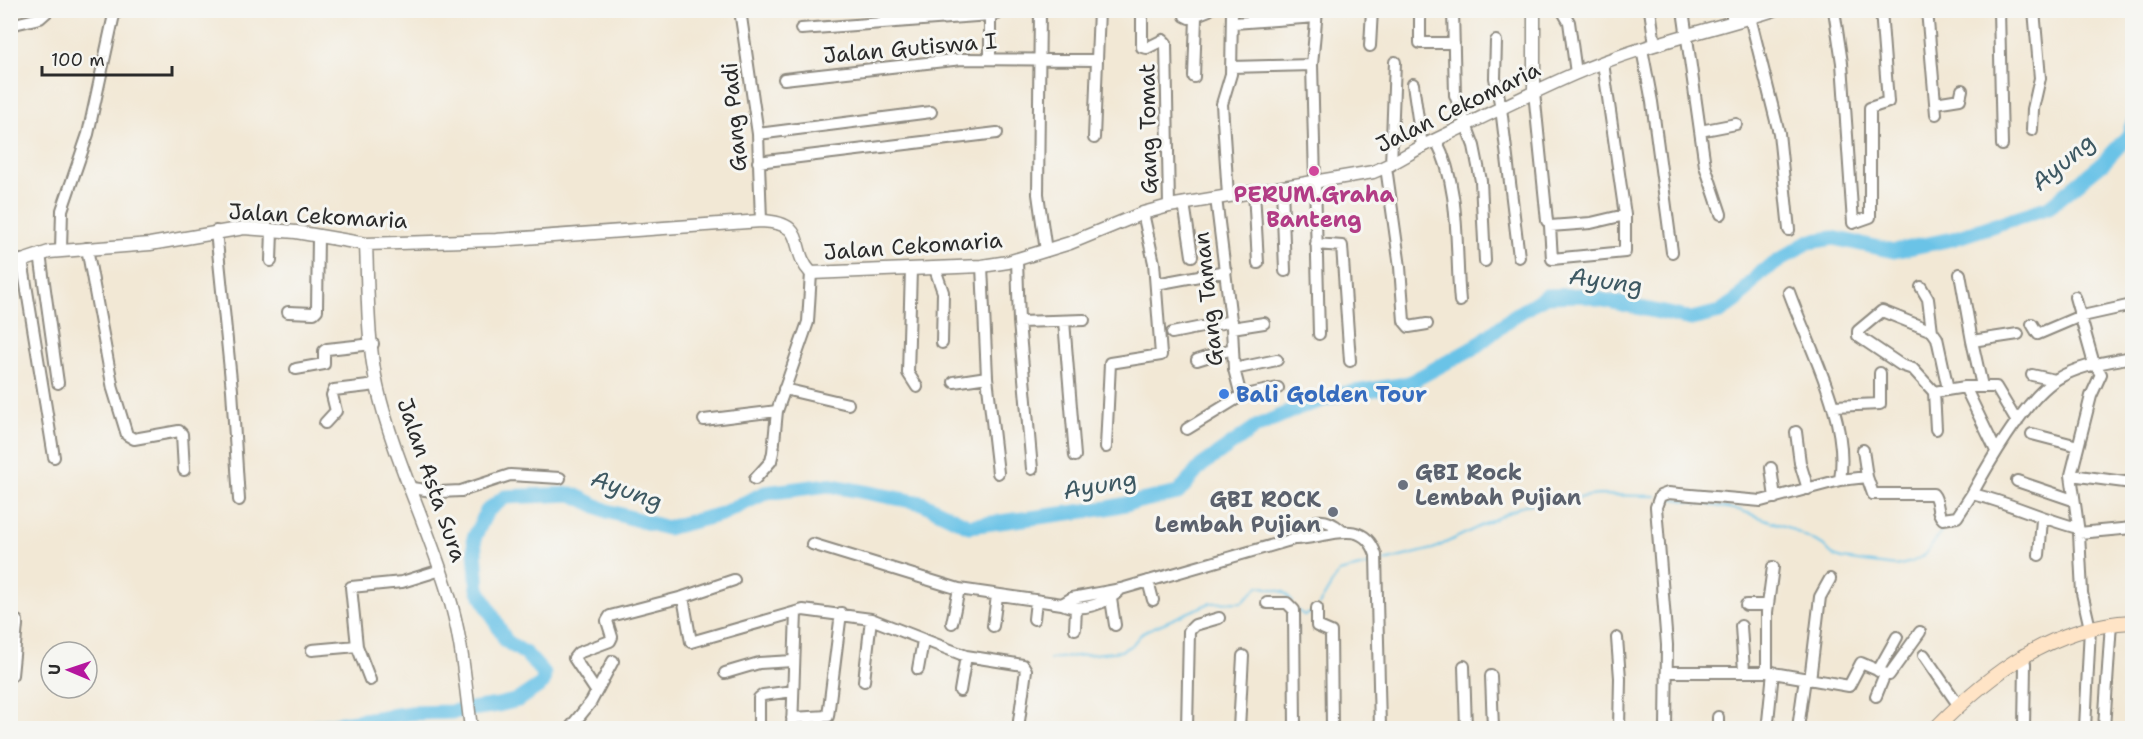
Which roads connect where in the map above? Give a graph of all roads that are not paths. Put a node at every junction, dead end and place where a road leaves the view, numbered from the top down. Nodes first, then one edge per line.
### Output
1 (49, 10) edge
2 (115, 10) edge
3 (740, 10) edge
4 (1040, 10) edge
5 (1099, 10) edge
6 (1142, 10) edge
7 (1185, 10) edge
8 (1209, 10) edge
9 (1232, 10) edge
10 (1372, 10) edge
11 (1420, 10) edge
12 (1453, 10) edge
13 (1534, 10) edge
14 (1562, 10) edge
15 (1650, 10) edge
16 (1683, 10) edge
17 (1834, 10) edge
18 (1881, 10) edge
19 (1927, 10) edge
20 (1999, 10) edge
21 (2034, 10) edge
22 (1767, 11) edge
23 (994, 13) edge
24 (1317, 14) edge
25 (1732, 16) edge
26 (1196, 17) junction
27 (1750, 17) junction
28 (1234, 23) junction
29 (10, 25) edge
30 (801, 30) dead end
31 (1687, 36) junction
32 (1496, 41) dead end
33 (1454, 43) junction
34 (1655, 45) junction
35 (1371, 46) dead end
36 (1642, 49) junction
37 (990, 57) junction
38 (1040, 59) junction
39 (1097, 60) junction
40 (1395, 62) dead end
41 (1603, 63) junction
42 (1312, 65) junction
43 (1232, 67) junction
44 (1576, 74) junction
45 (1194, 78) dead end
46 (784, 79) dead end
47 (1413, 84) dead end
48 (1962, 90) dead end
49 (1534, 92) junction
50 (1501, 108) junction
51 (931, 112) dead end
52 (1737, 124) dead end
53 (1465, 125) junction
54 (2032, 130) dead end
55 (1700, 131) junction
56 (997, 133) dead end
57 (758, 134) junction
58 (1094, 138) dead end
59 (1436, 140) junction
60 (2002, 145) dead end
61 (1422, 146) junction
62 (758, 162) junction
63 (1389, 166) junction
64 (1314, 183) junction
65 (1282, 187) junction
66 (1254, 191) junction
67 (1222, 197) junction
68 (1184, 203) junction
69 (1169, 206) junction
70 (1143, 213) junction
71 (1721, 214) dead end
72 (1625, 215) junction
73 (761, 221) junction
74 (1547, 221) dead end
75 (272, 230) junction
76 (1789, 230) dead end
77 (216, 231) junction
78 (318, 236) junction
79 (366, 244) junction
80 (1316, 244) junction
81 (87, 248) junction
82 (61, 250) junction
83 (1046, 251) junction
84 (1672, 252) dead end
85 (40, 254) junction
86 (1192, 256) dead end
87 (1519, 257) dead end
88 (1017, 260) junction
89 (271, 261) dead end
90 (1485, 261) dead end
91 (16, 263) edge
92 (1258, 263) dead end
93 (982, 266) junction
94 (911, 269) junction
95 (936, 270) junction
96 (1226, 271) junction
97 (1285, 271) dead end
98 (811, 273) junction
99 (1960, 274) dead end
100 (1156, 284) junction
101 (1921, 287) dead end
102 (1789, 292) dead end
103 (2074, 297) dead end
104 (1460, 301) dead end
105 (2133, 305) edge
106 (288, 312) dead end
107 (2078, 317) junction
108 (1084, 320) dead end
109 (1064, 321) junction
110 (1019, 322) junction
111 (1264, 323) dead end
112 (1426, 324) dead end
113 (2032, 324) dead end
114 (1232, 325) junction
115 (1932, 331) junction
116 (1172, 333) dead end
117 (1319, 334) dead end
118 (2018, 334) dead end
119 (1972, 341) junction
120 (942, 343) dead end
121 (373, 344) junction
122 (1232, 349) junction
123 (2133, 357) edge
124 (1197, 360) dead end
125 (1277, 360) dead end
126 (1350, 360) dead end
127 (2094, 364) junction
128 (296, 369) dead end
129 (1234, 369) junction
130 (1880, 373) dead end
131 (2032, 375) dead end
132 (987, 376) junction
133 (2055, 380) junction
134 (954, 382) dead end
135 (58, 383) dead end
136 (377, 385) junction
137 (1982, 386) junction
138 (917, 387) dead end
139 (1965, 387) junction
140 (1278, 388) dead end
141 (784, 389) junction
142 (1948, 389) junction
143 (1935, 392) junction
144 (1241, 396) junction
145 (848, 404) dead end
146 (1833, 406) junction
147 (777, 411) junction
148 (704, 420) dead end
149 (2017, 422) junction
150 (325, 423) dead end
151 (1187, 429) dead end
152 (1936, 429) dead end
153 (1796, 432) dead end
154 (2032, 434) dead end
155 (2078, 446) junction
156 (1106, 447) dead end
157 (1863, 450) dead end
158 (1996, 451) junction
159 (1075, 456) dead end
160 (54, 457) dead end
161 (1771, 468) dead end
162 (1032, 469) dead end
163 (184, 471) dead end
164 (998, 473) dead end
165 (2071, 475) junction
166 (1868, 477) junction
167 (560, 478) dead end
168 (755, 479) dead end
169 (1840, 480) junction
170 (2017, 481) dead end
171 (2133, 483) edge
172 (411, 488) junction
173 (1808, 489) junction
174 (1972, 494) junction
175 (1775, 498) junction
176 (239, 500) dead end
177 (2073, 500) junction
178 (2042, 520) junction
179 (2133, 528) edge
180 (2078, 530) junction
181 (812, 544) dead end
182 (2038, 555) dead end
183 (1773, 567) dead end
184 (441, 570) junction
185 (1830, 579) dead end
186 (734, 580) dead end
187 (1148, 581) junction
188 (959, 589) junction
189 (1122, 589) junction
190 (997, 596) junction
191 (683, 597) junction
192 (1111, 599) junction
193 (1153, 600) dead end
194 (1036, 601) junction
195 (1266, 603) dead end
196 (1062, 604) junction
197 (1746, 604) dead end
198 (1768, 605) junction
199 (1076, 608) junction
200 (1317, 608) dead end
201 (796, 612) junction
202 (841, 613) junction
203 (1219, 618) dead end
204 (10, 619) edge
205 (871, 619) junction
206 (1034, 620) dead end
207 (2133, 622) edge
208 (952, 623) dead end
209 (2111, 623) junction
210 (1115, 625) dead end
211 (993, 626) dead end
212 (1741, 626) dead end
213 (2090, 628) junction
214 (1075, 629) dead end
215 (1920, 632) dead end
216 (1897, 637) dead end
217 (1617, 638) dead end
218 (923, 641) junction
219 (357, 646) junction
220 (312, 650) dead end
221 (1924, 655) dead end
222 (2023, 655) junction
223 (966, 656) junction
224 (1243, 656) dead end
225 (613, 661) dead end
226 (793, 661) junction
227 (1464, 666) dead end
228 (918, 669) dead end
229 (1744, 671) junction
230 (1669, 672) junction
231 (1770, 672) junction
232 (725, 673) dead end
233 (1882, 673) junction
234 (12, 675) dead end
235 (1491, 676) dead end
236 (1807, 679) junction
237 (370, 680) dead end
238 (864, 681) dead end
239 (596, 691) junction
240 (793, 691) junction
241 (960, 691) dead end
242 (1876, 696) dead end
243 (1959, 706) junction
244 (1019, 721) dead end
245 (1768, 721) dead end
246 (792, 723) edge
247 (471, 728) edge
248 (570, 729) edge
249 (759, 729) edge
250 (1187, 729) edge
251 (1239, 729) edge
252 (1295, 729) edge
253 (1332, 729) edge
254 (1380, 729) edge
255 (1467, 729) edge
256 (1493, 729) edge
257 (1619, 729) edge
258 (1666, 729) edge
259 (1798, 729) edge
260 (1936, 729) edge
261 (2024, 729) edge
262 (2085, 729) edge
263 (2104, 729) edge

1 - 29 street
2 - 82 street
3 - 57 street, Gang Padi
4 - 38 street
5 - 39 street
6 - 69 street, Gang Tomat
7 - 26 street
8 - 26 street
9 - 28 street, Gang Taman
10 - 35 street
11 - 33 street
12 - 33 street
13 - 49 street
14 - 44 street
15 - 34 street
16 - 31 street
17 - 18 street
19 - 48 street
20 - 60 street
21 - 54 street
22 - 27 street, Jalan Cekomaria
23 - 30 street
23 - 37 street
24 - 28 street
24 - 42 street
25 - 27 street, Jalan Cekomaria
25 - 31 street, Jalan Cekomaria
26 - 45 street
27 - 76 street
28 - 43 street, Gang Taman
31 - 34 street, Jalan Cekomaria
31 - 55 street
32 - 50 street
33 - 53 street
34 - 36 street, Jalan Cekomaria
36 - 41 street, Jalan Cekomaria
36 - 84 street
37 - 38 street, Jalan Gutiswa I
37 - 46 street, Jalan Gutiswa I
38 - 39 street, Jalan Gutiswa I
38 - 83 street
39 - 58 street
40 - 63 street
41 - 44 street, Jalan Cekomaria
41 - 72 street
42 - 43 street
42 - 64 street
43 - 67 street, Gang Taman
44 - 49 street, Jalan Cekomaria
47 - 61 street
49 - 50 street, Jalan Cekomaria
49 - 74 street
50 - 53 street, Jalan Cekomaria
50 - 87 street
51 - 57 street
52 - 55 street
53 - 59 street, Jalan Cekomaria
53 - 90 street
55 - 71 street
56 - 62 street
57 - 62 street, Gang Padi
59 - 61 street, Jalan Cekomaria
59 - 104 street
61 - 63 street, Jalan Cekomaria
62 - 73 street, Gang Padi
63 - 64 street, Jalan Cekomaria
63 - 112 street
64 - 65 street, Jalan Cekomaria
64 - 80 street
65 - 66 street, Jalan Cekomaria
65 - 97 street
66 - 67 street, Jalan Cekomaria
66 - 92 street
67 - 68 street, Jalan Cekomaria
67 - 96 street, Gang Taman
68 - 69 street, Jalan Cekomaria
68 - 86 street
69 - 70 street, Jalan Cekomaria
70 - 83 street, Jalan Cekomaria
70 - 100 street
72 - 72 street
73 - 79 street, Jalan Cekomaria
73 - 98 street, Jalan Cekomaria
75 - 77 street, Jalan Cekomaria
75 - 78 street, Jalan Cekomaria
75 - 89 street
77 - 81 street, Jalan Cekomaria
77 - 176 street
78 - 79 street, Jalan Cekomaria
78 - 106 street
79 - 121 street, Jalan Asta Sura
80 - 117 street
80 - 126 street
81 - 82 street, Jalan Cekomaria
81 - 163 street
82 - 85 street, Jalan Cekomaria
83 - 88 street, Jalan Cekomaria
85 - 91 street, Jalan Cekomaria
85 - 135 street
88 - 93 street, Jalan Cekomaria
88 - 110 street
91 - 160 street
93 - 95 street, Jalan Cekomaria
93 - 132 street
94 - 95 street, Jalan Cekomaria
94 - 98 street, Jalan Cekomaria
94 - 138 street
95 - 120 street
96 - 100 street
96 - 114 street, Gang Taman
98 - 141 street
99 - 119 street
100 - 156 street
101 - 115 street
102 - 146 street
103 - 107 street
105 - 107 street
107 - 113 street
107 - 127 street
108 - 109 street
109 - 110 street
109 - 159 street
110 - 162 street
111 - 114 street
114 - 116 street
114 - 122 street, Gang Taman
115 - 142 street
115 - 143 street
118 - 119 street
119 - 137 street
121 - 128 street
121 - 136 street, Jalan Asta Sura
122 - 124 street
122 - 129 street, Gang Taman
123 - 127 street
125 - 129 street
127 - 133 street
127 - 155 street
129 - 144 street, Gang Taman
130 - 146 street
131 - 133 street
132 - 134 street
132 - 164 street
133 - 149 street
136 - 150 street
136 - 172 street, Jalan Asta Sura
137 - 139 street
137 - 149 street
139 - 142 street
139 - 158 street
140 - 144 street
141 - 145 street
141 - 147 street
142 - 143 street
143 - 152 street
144 - 151 street
146 - 169 street
147 - 148 street
147 - 168 street
149 - 158 street
153 - 173 street
154 - 155 street
155 - 165 street
157 - 166 street
158 - 174 street
161 - 175 street
165 - 171 street
165 - 177 street
166 - 169 street
166 - 174 street
167 - 172 street
169 - 173 street
170 - 177 street
172 - 184 street, Jalan Asta Sura
173 - 175 street
174 - 178 street
175 - 230 street
177 - 180 street
178 - 180 street
178 - 182 street
179 - 180 street
180 - 213 street
181 - 188 street
183 - 198 street
184 - 219 street
184 - 247 street, Jalan Asta Sura
185 - 236 street
186 - 191 street
187 - 189 street
187 - 193 street
187 - 254 street
188 - 190 street
188 - 208 street
189 - 192 street
189 - 196 street
190 - 194 street
190 - 211 street
191 - 201 street
191 - 239 street
192 - 199 street
192 - 210 street
194 - 196 street
194 - 206 street
195 - 252 street
196 - 199 street
197 - 198 street
198 - 231 street
199 - 214 street
200 - 253 street
201 - 202 street
201 - 226 street
202 - 205 street
202 - 246 street
203 - 250 street
204 - 234 street
205 - 218 street
205 - 238 street
207 - 209 main road
209 - 213 main road
209 - 263 street
212 - 229 street
213 - 222 main road
213 - 262 street
215 - 233 street
216 - 233 street
217 - 257 street
218 - 223 street
218 - 228 street
219 - 220 street
219 - 237 street
221 - 243 street
222 - 243 main road
222 - 261 street
223 - 241 street
223 - 244 street
224 - 251 street
225 - 239 street
226 - 232 street
226 - 240 street
227 - 255 street
229 - 230 street
229 - 231 street
230 - 258 street
231 - 236 street
231 - 245 street
233 - 236 street
233 - 242 street
235 - 256 street
236 - 259 street
239 - 248 street
240 - 246 street
240 - 249 street
243 - 260 main road

